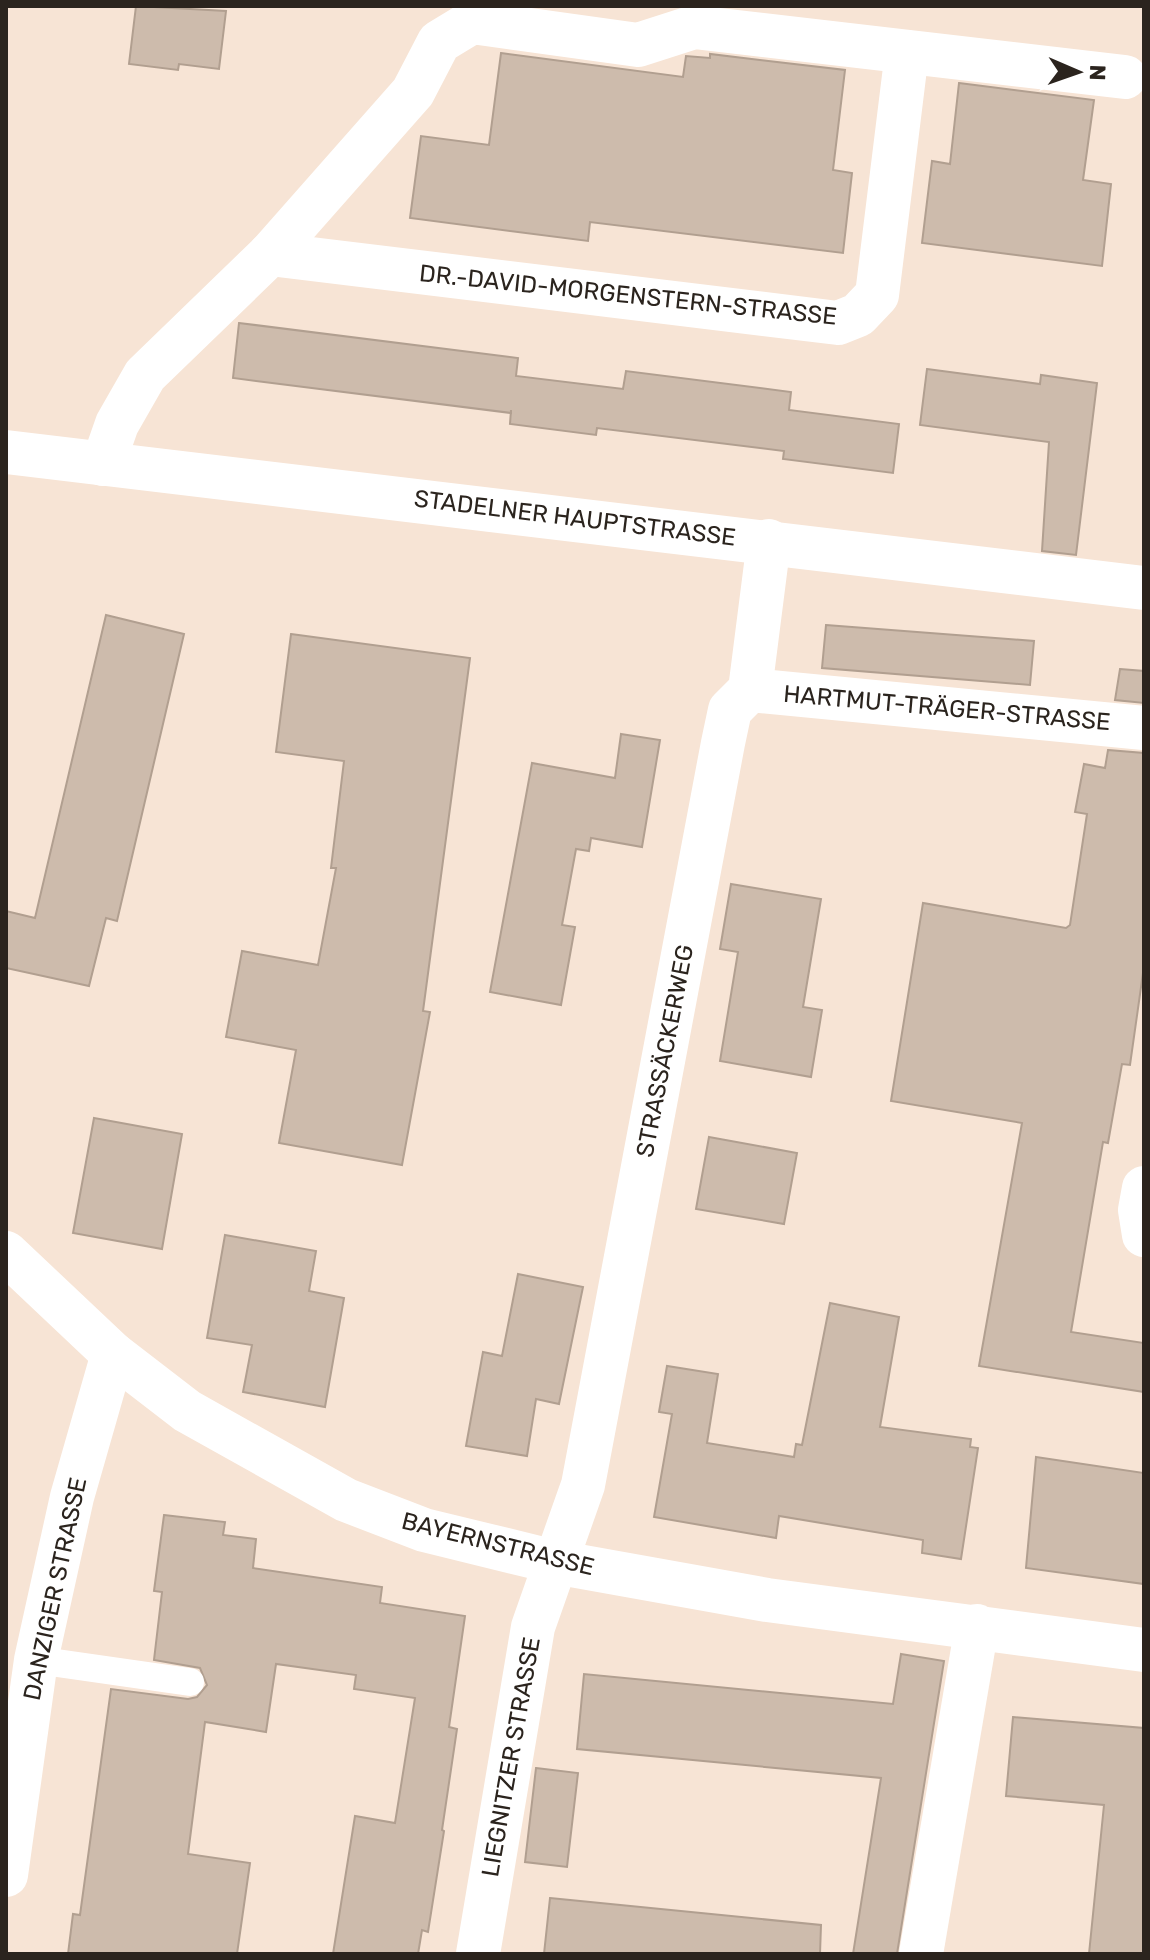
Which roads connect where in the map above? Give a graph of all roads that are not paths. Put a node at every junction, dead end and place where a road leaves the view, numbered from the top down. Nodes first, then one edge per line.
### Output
1 (907, 52) junction
2 (1125, 77) dead end
3 (270, 254) junction
4 (6, 452) edge
5 (103, 464) junction
6 (769, 541) junction
7 (1144, 588) edge
8 (750, 690) junction
9 (1144, 728) edge
10 (1144, 1188) edge
11 (1144, 1235) edge
12 (6, 1253) edge
13 (113, 1354) junction
14 (555, 1562) junction
15 (977, 1626) junction
16 (1144, 1650) edge
17 (36, 1660) junction
18 (190, 1682) dead end
19 (6, 1875) edge
20 (478, 1954) edge
21 (921, 1954) edge

1 - 2 street
1 - 3 street
1 - 3 street, DR.-DAVID-MORGENSTERN-STRASSE
3 - 5 street
4 - 5 street, STADELNER HAUPTSTRASSE
5 - 6 street, STADELNER HAUPTSTRASSE
6 - 7 street, STADELNER HAUPTSTRASSE
6 - 8 street, STRASSÄCKERWEG
8 - 9 street, HARTMUT-TRÄGER-STRASSE
8 - 14 street, STRASSÄCKERWEG
10 - 11 street
12 - 13 street, BAYERNSTRASSE
13 - 14 street, BAYERNSTRASSE
13 - 17 street, DANZIGER STRASSE
14 - 15 street, BAYERNSTRASSE
14 - 20 street, LIEGNITZER STRASSE
15 - 16 street, BAYERNSTRASSE
15 - 21 street
17 - 18 lane
17 - 19 street, DANZIGER STRASSE

